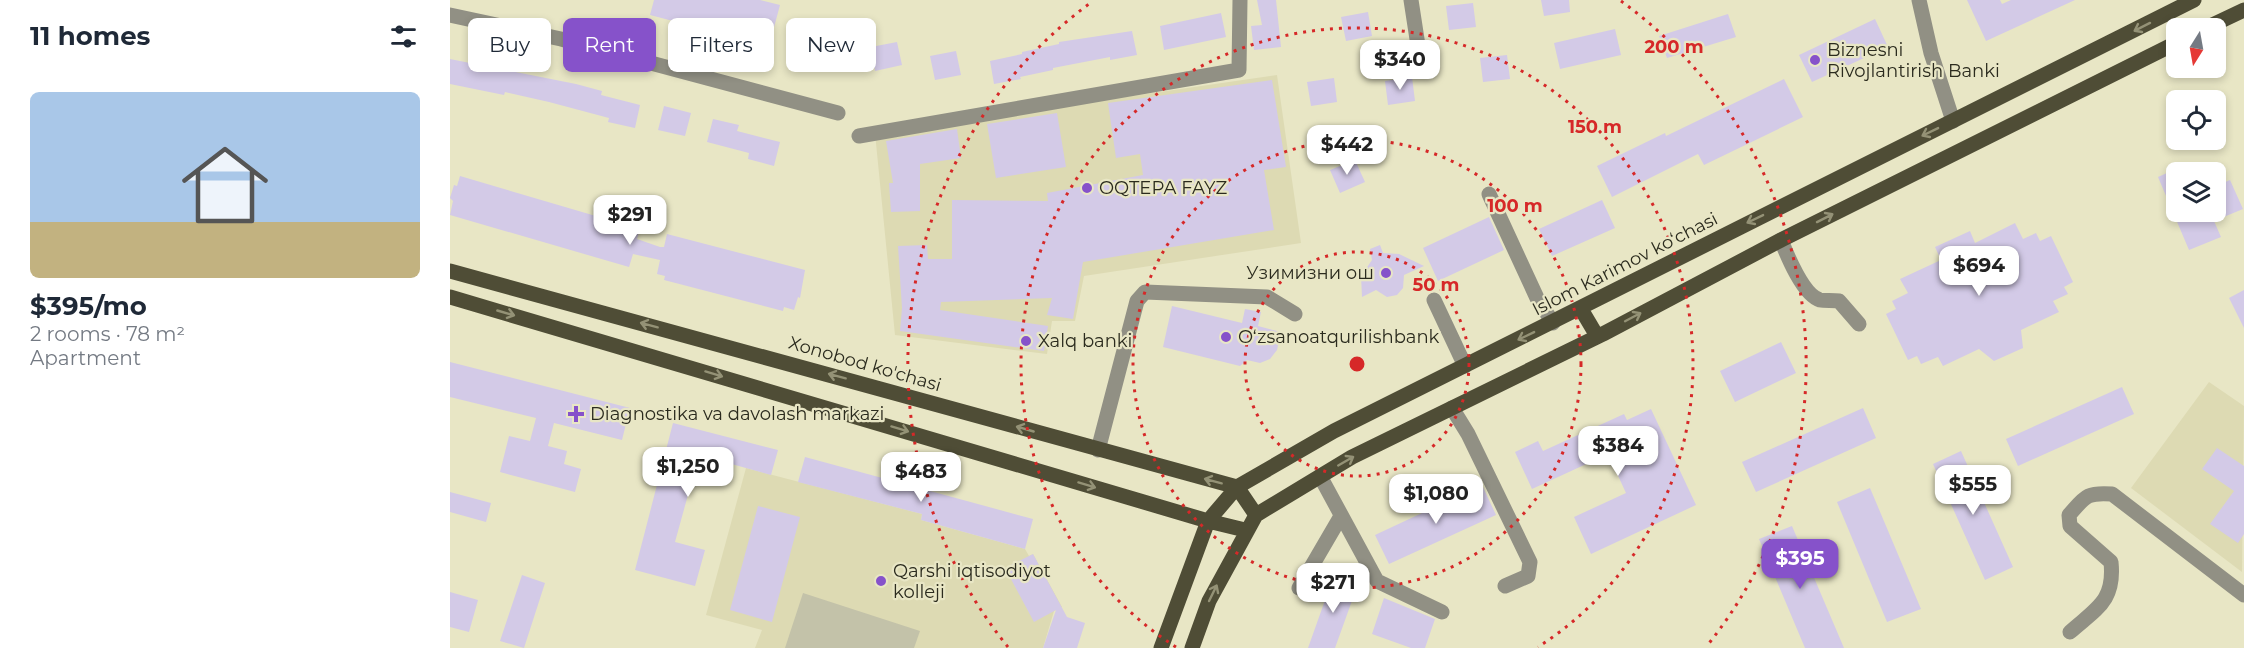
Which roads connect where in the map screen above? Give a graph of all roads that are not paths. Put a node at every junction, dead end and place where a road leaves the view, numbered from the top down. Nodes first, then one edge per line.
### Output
1 (1240, 0) edge
2 (1412, 0) edge
3 (1919, 0) edge
4 (2194, 0) edge
5 (2244, 9) edge
6 (450, 15) edge
7 (2226, 18) edge
8 (2166, 48) edge
9 (1419, 52) dead end
10 (838, 114) dead end
11 (1953, 121) junction
12 (859, 136) dead end
13 (1489, 194) dead end
14 (1781, 240) junction
15 (450, 271) edge
16 (450, 297) edge
17 (1434, 300) dead end
18 (1581, 309) junction
19 (1295, 314) dead end
20 (1553, 323) junction
21 (1859, 324) dead end
22 (1597, 336) junction
23 (1465, 366) junction
24 (1452, 408) junction
25 (1098, 450) junction
26 (1320, 476) junction
27 (1237, 487) junction
28 (1256, 515) junction
29 (1341, 516) junction
30 (1208, 521) junction
31 (1245, 530) junction
32 (1505, 586) dead end
33 (1299, 588) dead end
34 (2244, 595) edge
35 (1442, 612) dead end
36 (2070, 632) dead end
37 (1161, 648) edge
38 (1192, 648) edge

1 - 12 street
2 - 9 street
3 - 11 street
4 -> 11 main road, Islom Karimov ko‘chasi
5 - 7 main road
6 - 10 street
14 -> 8 main road
11 -> 18 main road, Islom Karimov ko‘chasi
13 - 20 street
14 - 21 street
22 -> 14 main road
25 -> 15 main road, Xonobod ko'chasi
16 -> 30 main road
17 - 23 street
18 - 20 main road, Islom Karimov ko‘chasi
18 - 22 main road
19 - 25 street
20 -> 23 main road, Islom Karimov ko‘chasi
22 - 24 main road
23 - 27 main road, Islom Karimov ko‘chasi
26 -> 24 main road
24 - 32 street
27 -> 25 main road, Xonobod ko'chasi
26 - 28 main road
26 - 29 street
27 - 28 main road
27 - 30 main road, Islom Karimov ko‘chasi
28 - 31 main road
29 - 33 street
29 - 35 street
30 - 31 main road
30 - 37 main road, Islom Karimov ko‘chasi
38 -> 31 main road
34 - 36 street

